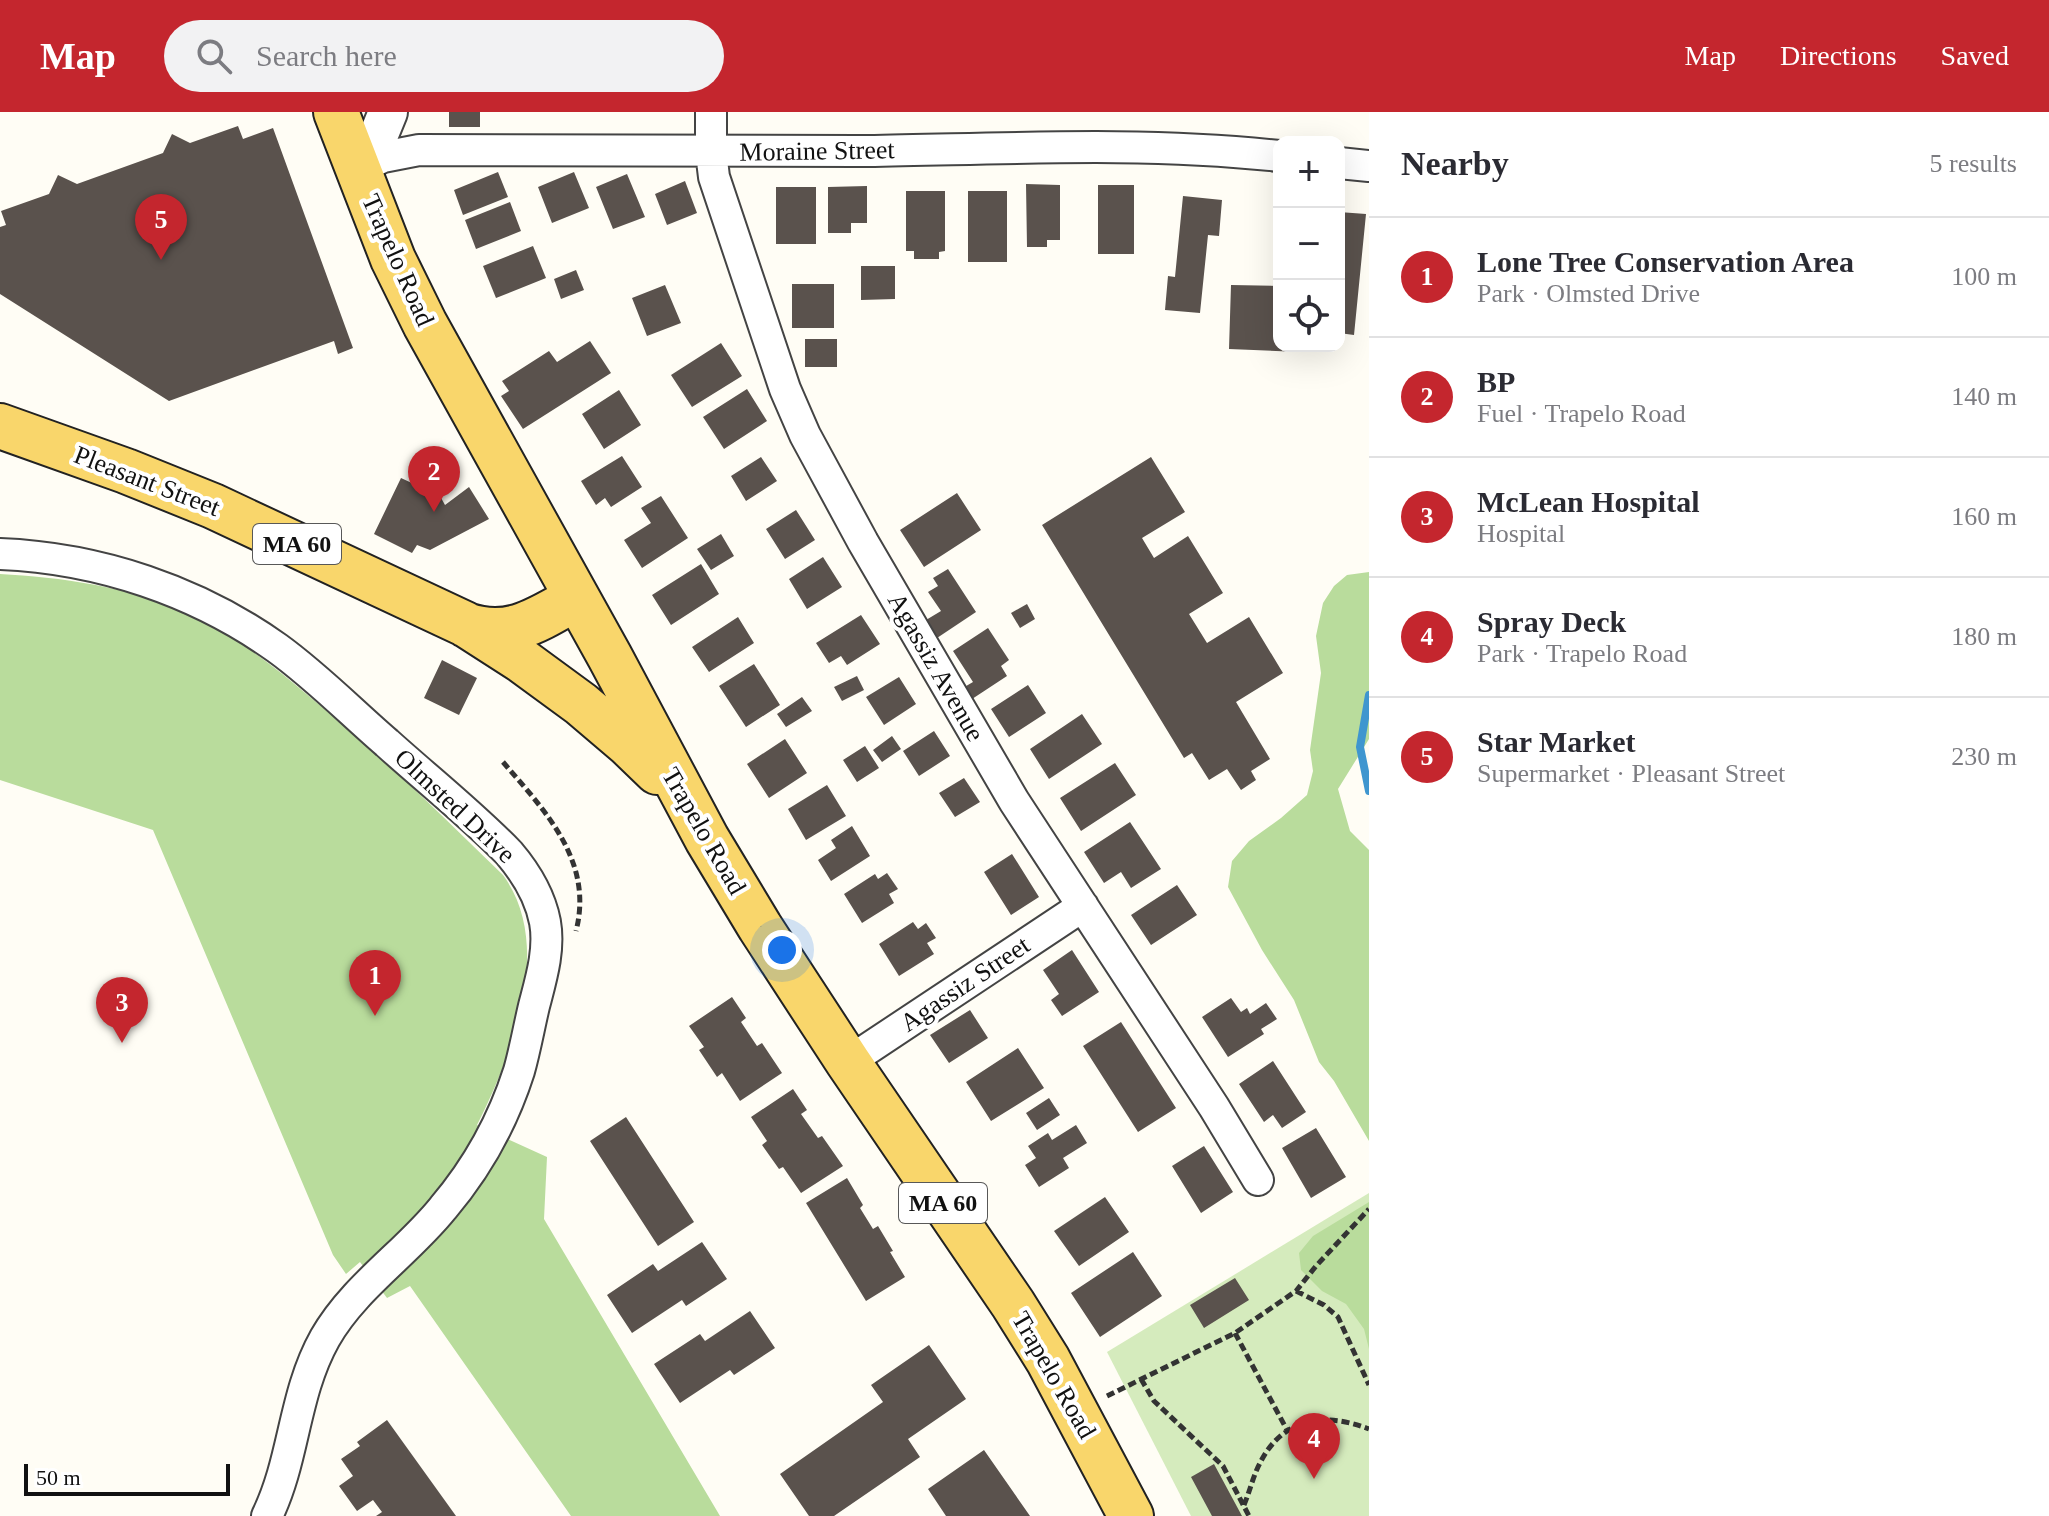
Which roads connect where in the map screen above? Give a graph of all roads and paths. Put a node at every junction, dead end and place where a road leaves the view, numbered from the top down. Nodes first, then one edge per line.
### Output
1 (336, 112) edge
2 (388, 112) edge
3 (711, 112) edge
4 (711, 152) junction
5 (1273, 155) edge
6 (1345, 164) edge
7 (1369, 166) edge
8 (358, 169) junction
9 (0, 426) edge
10 (0, 554) edge
11 (576, 598) junction
12 (465, 624) junction
13 (687, 803) junction
14 (1083, 906) junction
15 (848, 1062) junction
16 (1258, 1180) dead end
17 (1369, 1209) edge
18 (1296, 1291) junction
19 (1235, 1333) junction
20 (1141, 1379) junction
21 (1369, 1385) edge
22 (1077, 1411) junction
23 (1369, 1429) edge
24 (1287, 1430) junction
25 (1244, 1506) junction
26 (267, 1516) edge
27 (1131, 1516) edge
28 (1249, 1516) edge

1 - 8 main road, Trapelo Road
2 - 8 street
3 - 4 street, Agassiz Avenue
4 - 5 street, Moraine Street
4 - 8 street, Moraine Street
4 - 14 street, Agassiz Avenue
6 - 7 street
8 - 11 main road, Trapelo Road
9 - 12 main road, Pleasant Street / MA 60
10 - 26 street, Olmsted Drive
11 - 12 main road, Pleasant Street / MA 60
11 - 13 main road, Trapelo Road / MA 60
12 - 13 main road, Pleasant Street / MA 60
13 - 15 main road, Trapelo Road / MA 60
14 - 15 street, Agassiz Street
14 - 16 street, Agassiz Avenue
15 - 22 main road, Trapelo Road / MA 60
17 - 18 path
18 - 19 path
18 - 21 path
19 - 20 path
19 - 24 path
20 - 22 path
20 - 25 path
22 - 27 main road, Trapelo Road / MA 60
23 - 24 path
24 - 25 path
25 - 28 path

